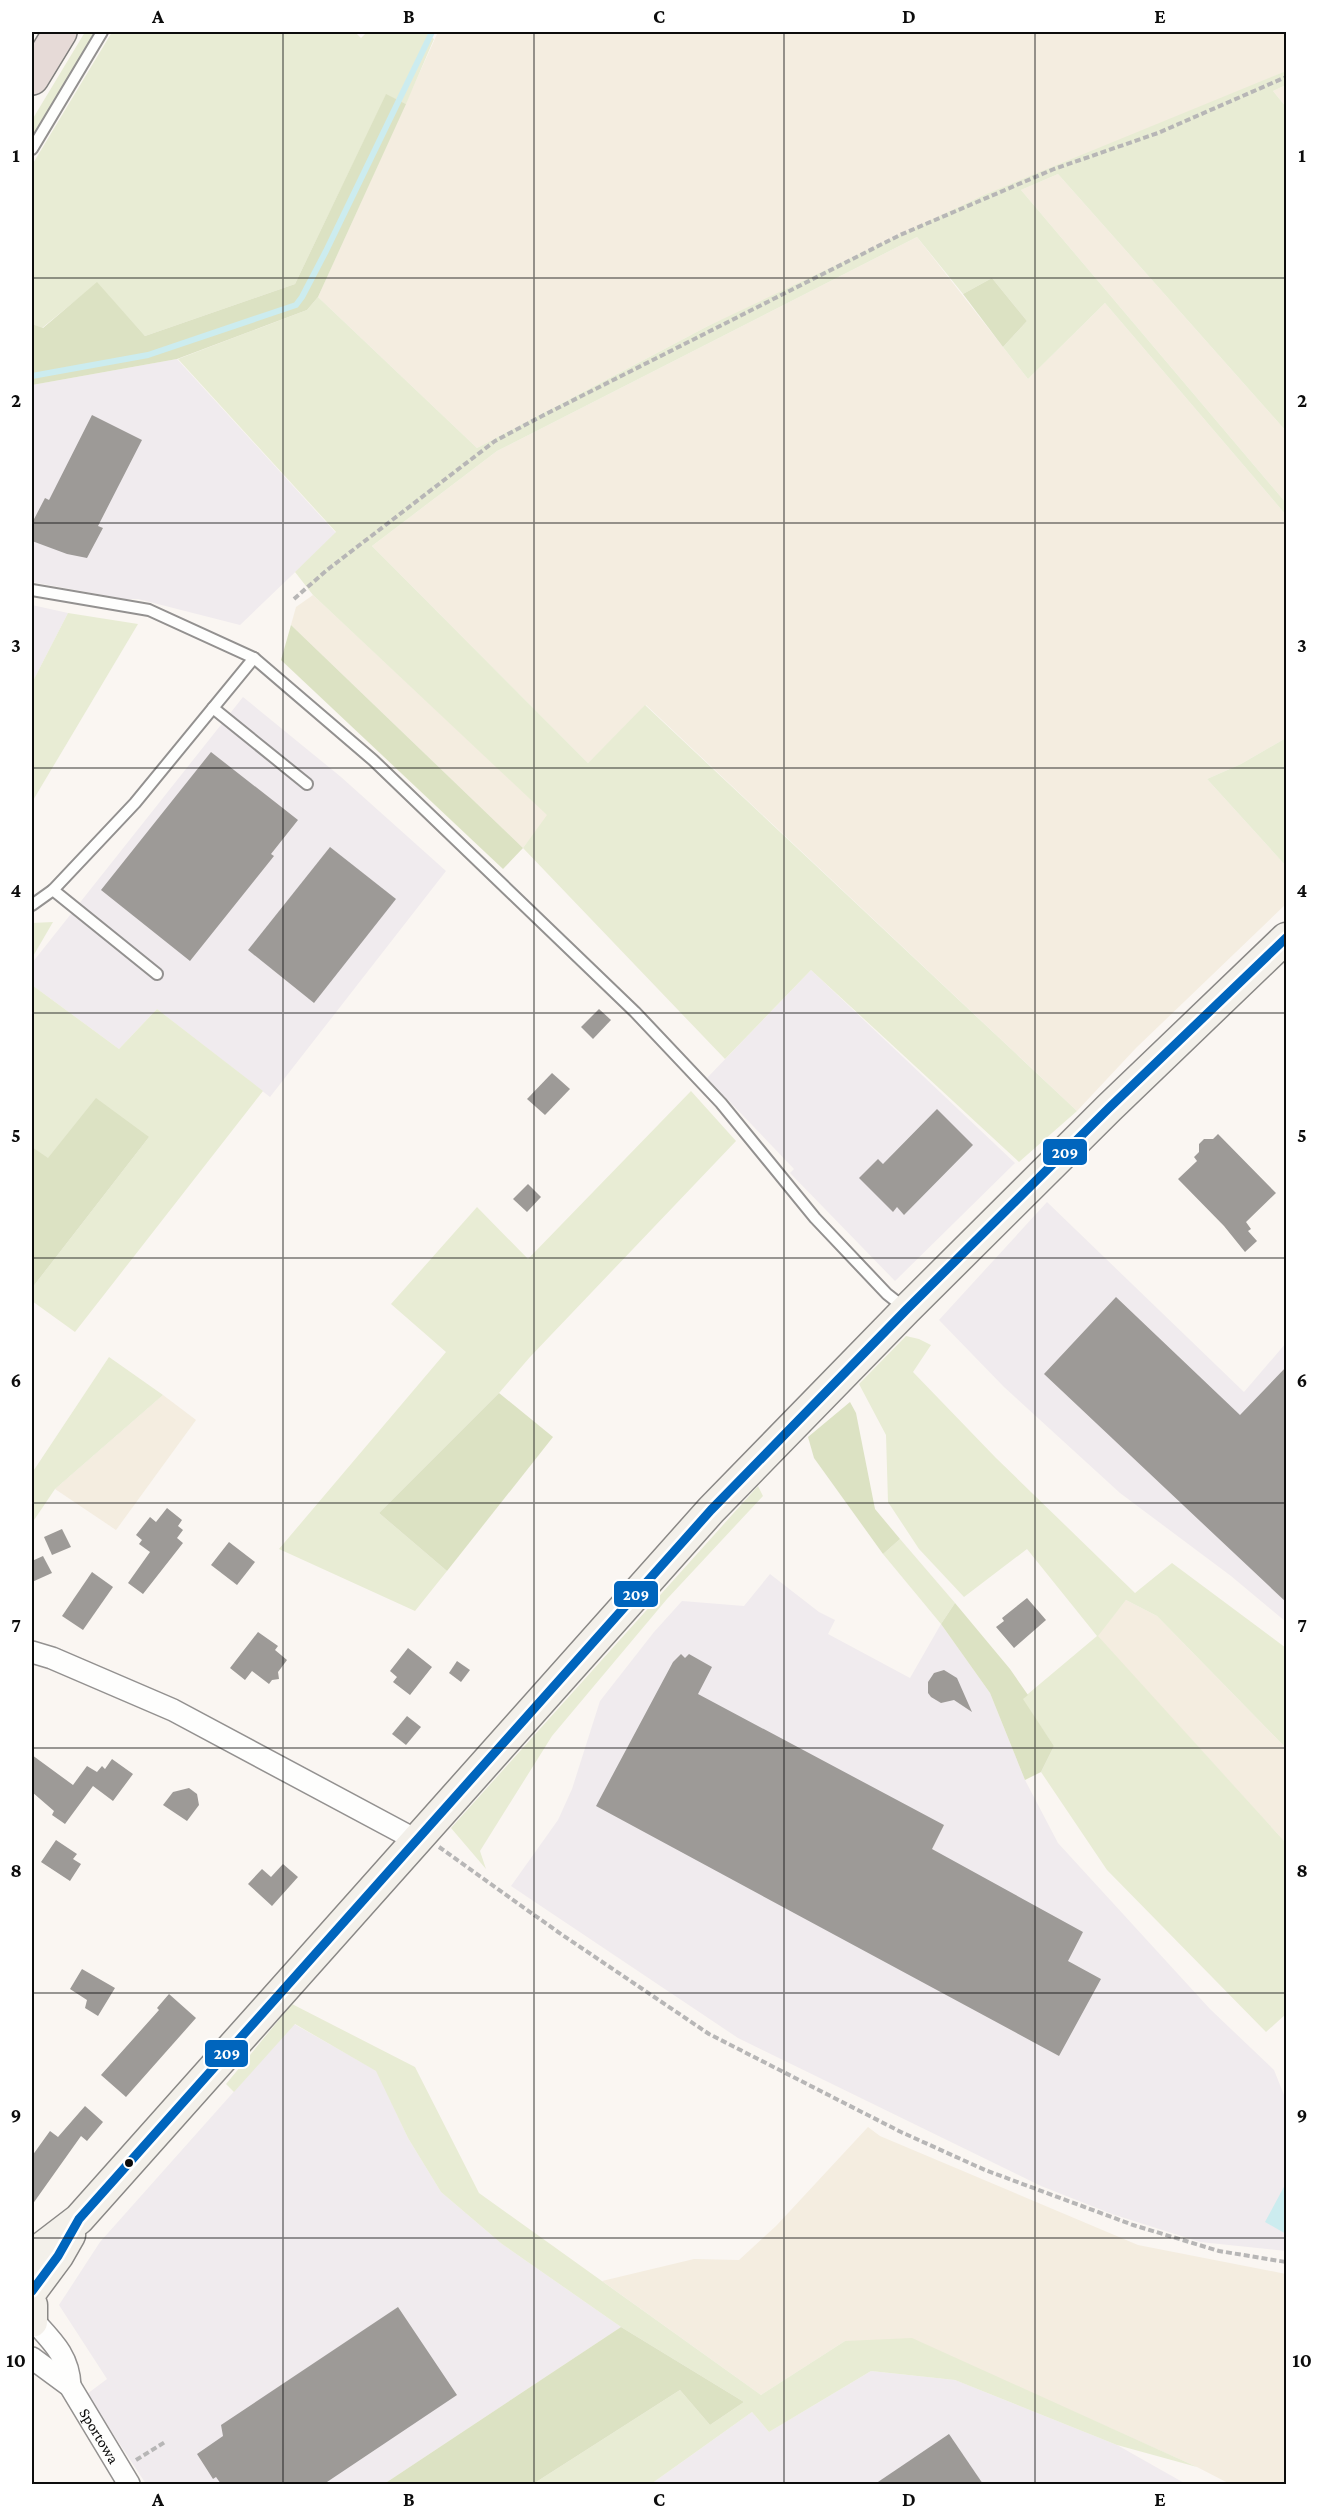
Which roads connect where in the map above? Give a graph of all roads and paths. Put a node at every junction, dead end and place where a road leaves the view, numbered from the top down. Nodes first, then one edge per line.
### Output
1 (60, 32) edge
2 (102, 32) edge
3 (1287, 77) edge
4 (32, 78) edge
5 (32, 149) edge
6 (32, 590) edge
7 (294, 599) dead end
8 (254, 658) junction
9 (213, 708) junction
10 (306, 784) dead end
11 (53, 890) junction
12 (32, 905) edge
13 (1287, 938) edge
14 (157, 974) dead end
15 (906, 1310) junction
16 (32, 1652) edge
17 (416, 1840) junction
18 (80, 2219) junction
19 (32, 2255) edge
20 (1287, 2262) edge
21 (32, 2291) edge
22 (32, 2305) edge
23 (32, 2321) edge
24 (32, 2358) edge
25 (70, 2386) junction
26 (165, 2442) dead end
27 (131, 2463) dead end
28 (129, 2484) edge

1 - 4 highway
2 - 5 lane
3 - 7 path
6 - 8 lane
8 - 9 lane
8 - 15 lane
9 - 10 lane
9 - 11 lane
11 - 12 lane
11 - 14 lane
13 - 15 main road
15 - 17 main road
16 - 17 street
17 - 18 main road
17 - 20 path
18 - 19 main road
18 - 21 main road
22 - 23 main road
23 - 25 street, Sportowa
24 - 25 street, Sportowa
25 - 28 street, Sportowa
26 - 27 path

